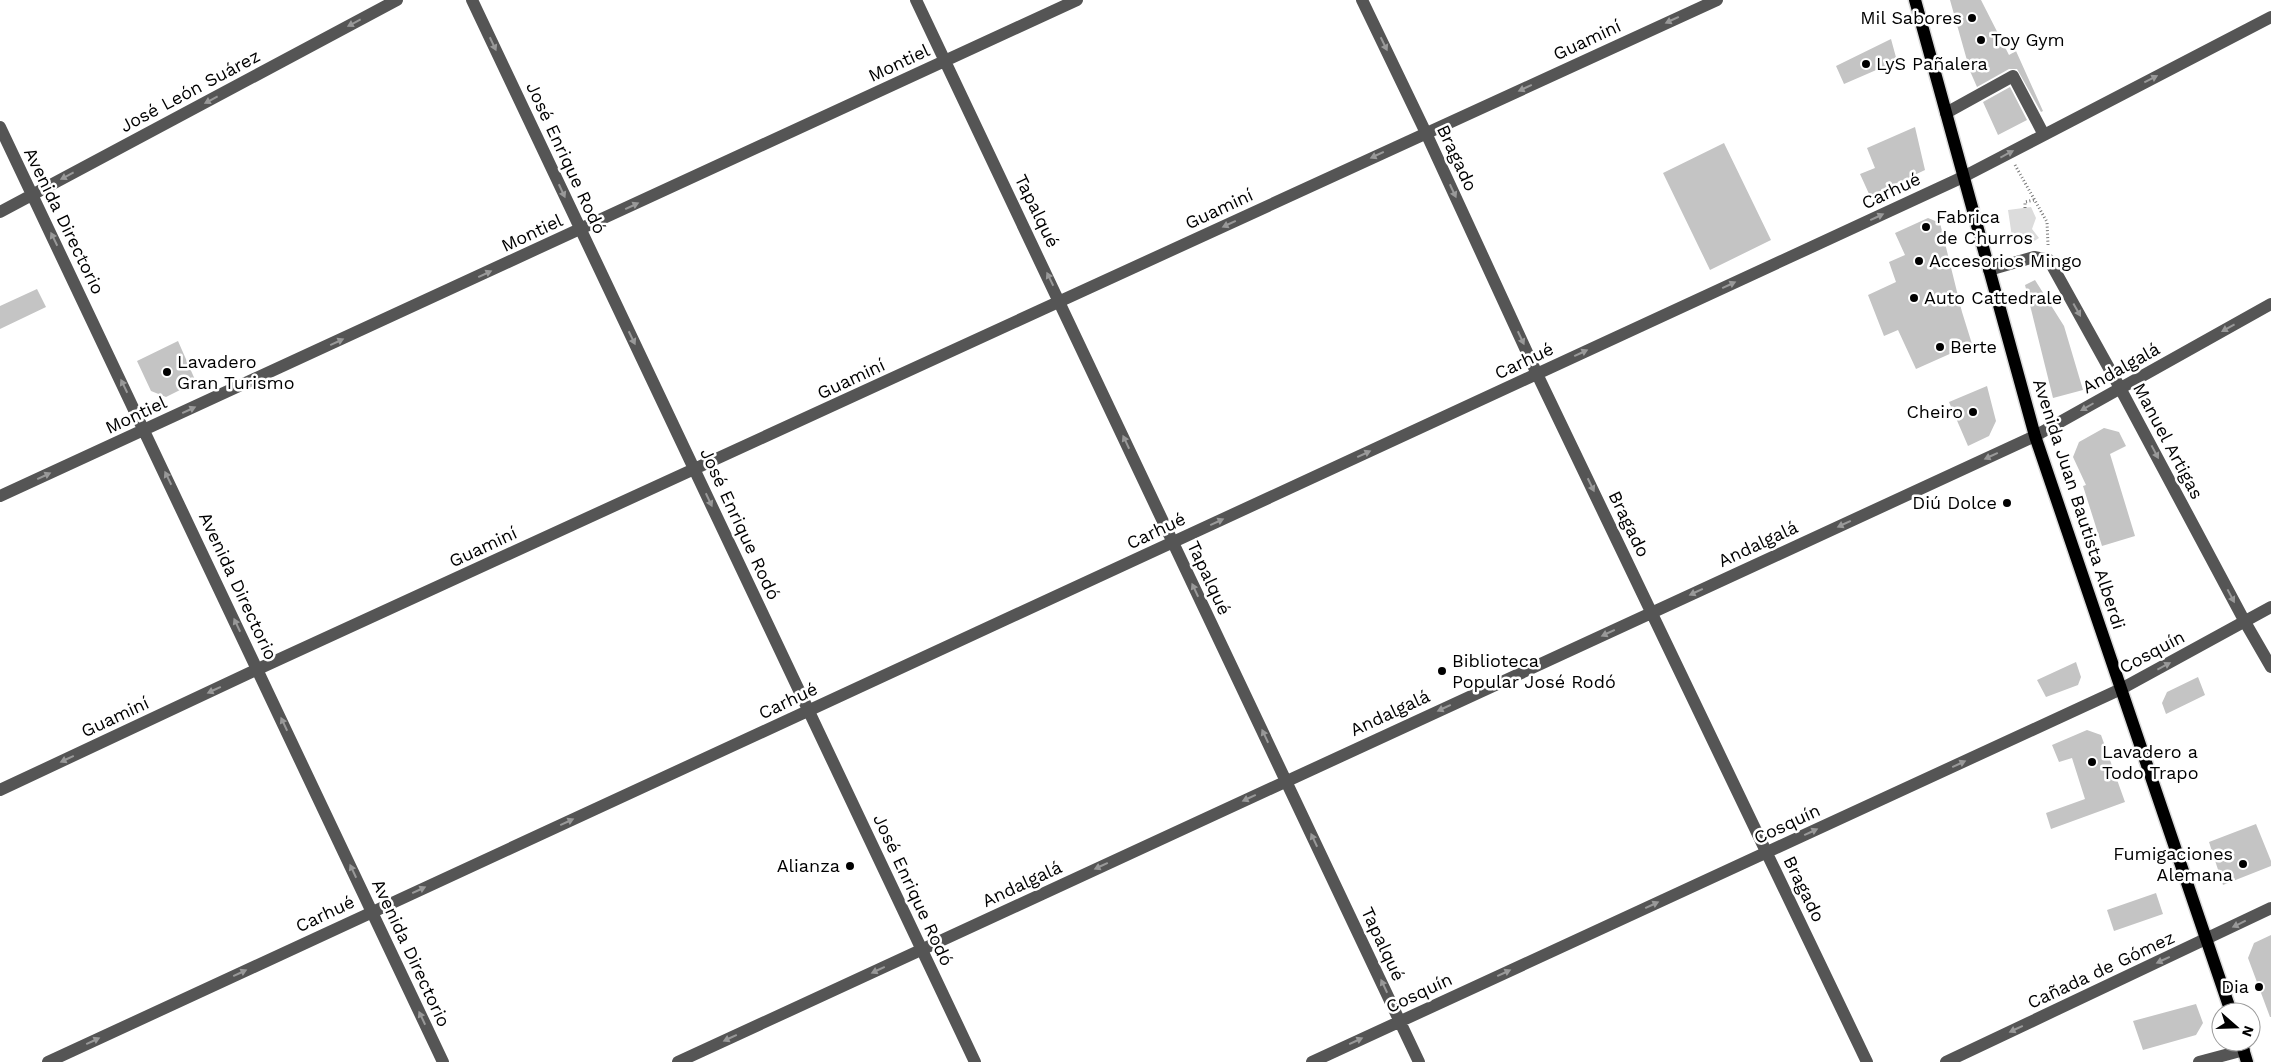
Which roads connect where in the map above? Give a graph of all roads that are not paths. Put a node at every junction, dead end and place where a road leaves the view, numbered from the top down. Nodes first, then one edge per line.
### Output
1 (397, 0) edge
2 (472, 0) edge
3 (916, 0) edge
4 (1077, 0) edge
5 (1362, 0) edge
6 (1717, 0) edge
7 (1914, 0) edge
8 (2271, 17) edge
9 (946, 61) junction
10 (1946, 113) junction
11 (0, 127) edge
12 (1426, 132) junction
13 (2044, 135) junction
14 (1963, 177) junction
15 (32, 195) junction
16 (0, 212) edge
17 (580, 230) junction
18 (1989, 270) junction
19 (1061, 302) junction
20 (2271, 304) edge
21 (1537, 374) junction
22 (2120, 388) junction
23 (145, 430) junction
24 (2036, 436) junction
25 (695, 469) junction
26 (0, 496) edge
27 (1173, 542) junction
28 (2271, 607) edge
29 (1652, 612) junction
30 (2245, 622) junction
31 (2271, 667) edge
32 (258, 669) junction
33 (2121, 689) junction
34 (808, 711) junction
35 (1286, 780) junction
36 (0, 790) edge
37 (1767, 852) junction
38 (2271, 908) edge
39 (372, 912) junction
40 (2207, 940) junction
41 (922, 950) junction
42 (2228, 1002) edge
43 (1400, 1021) junction
44 (2240, 1052) edge
45 (48, 1062) edge
46 (443, 1062) edge
47 (678, 1062) edge
48 (975, 1062) edge
49 (1312, 1062) edge
50 (1419, 1062) edge
51 (1867, 1062) edge
52 (1946, 1062) edge
53 (2199, 1062) edge

1 -> 15 street, José León Suárez
2 -> 17 street, José Enrique Rodó
3 - 9 street, Tapalqué
4 - 9 street, Montiel
5 -> 12 street, Bragado
6 -> 12 street, Guaminí
7 - 10 main road, Avenida Juan Bautista Alberdi
13 -> 8 street, Carhué
17 -> 9 street, Montiel
19 -> 9 street, Tapalqué
10 - 13 street
10 - 14 main road, Avenida Juan Bautista Alberdi
11 - 15 street, Avenida Directorio
12 -> 19 street, Guaminí
12 -> 21 street, Bragado
14 -> 13 street, Carhué
14 - 18 main road, Avenida Juan Bautista Alberdi
21 -> 14 street, Carhué
15 - 16 street, José León Suárez
23 -> 15 street, Avenida Directorio
23 -> 17 street, Montiel
17 -> 25 street, José Enrique Rodó
18 -> 22 street, Manuel Artigas
18 - 24 main road, Avenida Juan Bautista Alberdi
19 - 25 street, Guaminí
27 -> 19 street, Tapalqué
20 -> 22 street, Andalgalá
27 -> 21 street, Carhué
21 -> 29 street, Bragado
22 -> 24 street, Andalgalá
22 -> 30 street, Manuel Artigas
26 -> 23 street, Montiel
32 -> 23 street, Avenida Directorio
24 -> 29 street, Andalgalá
24 - 33 main road, Avenida Juan Bautista Alberdi
25 - 32 street, Guaminí
25 -> 34 street, José Enrique Rodó
27 - 34 street, Carhué
35 -> 27 street, Tapalqué
28 - 30 street, Cosquín
29 -> 35 street, Andalgalá
29 - 37 street, Bragado
30 - 31 street, Manuel Artigas
33 -> 30 street, Cosquín
32 -> 36 street, Guaminí
39 -> 32 street, Avenida Directorio
37 -> 33 street, Cosquín
33 - 40 main road, Avenida Juan Bautista Alberdi
39 -> 34 street, Carhué
34 - 41 street, José Enrique Rodó
35 -> 41 street, Andalgalá
43 -> 35 street, Tapalqué
43 -> 37 street, Cosquín
37 - 51 street, Bragado
38 -> 40 street, Cañada de Gómez
45 -> 39 street, Carhué
46 -> 39 street, Avenida Directorio
40 - 42 main road, Avenida Juan Bautista Alberdi
40 -> 52 street, Cañada de Gómez
41 -> 47 street, Andalgalá
41 - 48 street, José Enrique Rodó
49 -> 43 street, Cosquín
43 - 50 street, Tapalqué
44 - 53 street

